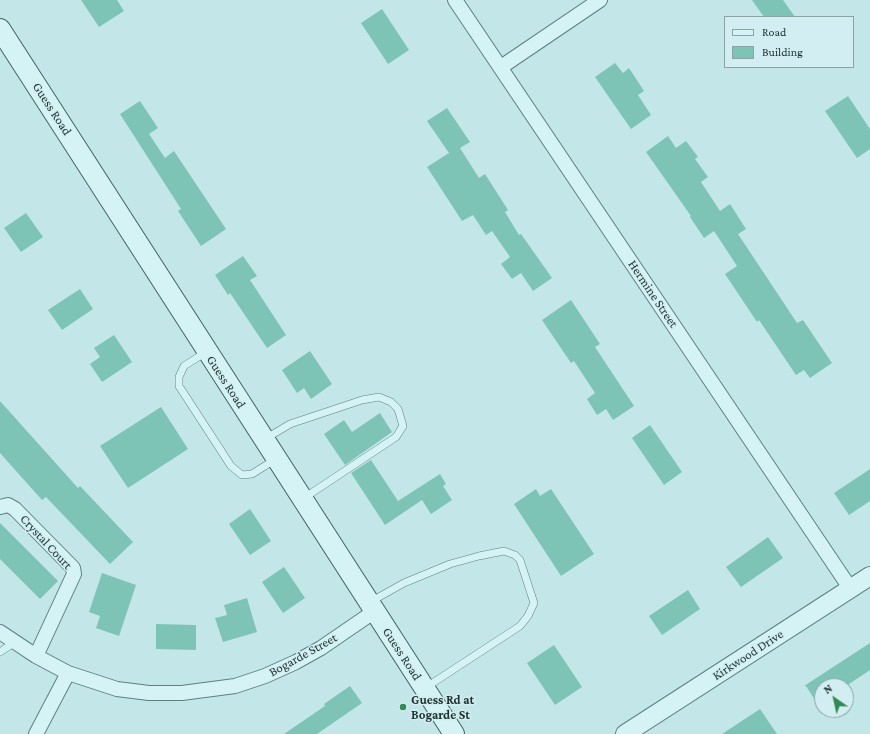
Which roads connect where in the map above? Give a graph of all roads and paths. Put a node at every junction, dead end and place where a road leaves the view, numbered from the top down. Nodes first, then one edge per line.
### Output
1 (455, 0) edge
2 (600, 0) edge
3 (0, 29) edge
4 (501, 67) junction
5 (207, 351) junction
6 (264, 440) junction
7 (276, 459) junction
8 (302, 499) junction
9 (0, 507) edge
10 (870, 576) edge
11 (850, 588) junction
12 (372, 607) junction
13 (0, 632) edge
14 (14, 642) junction
15 (0, 652) edge
16 (36, 656) junction
17 (68, 673) junction
18 (424, 688) junction
19 (36, 734) edge
20 (454, 734) edge
21 (625, 734) edge

1 - 4 street, Hermine Street
2 - 4 street
3 - 5 main road, Guess Road
4 - 11 street, Hermine Street
5 - 6 main road, Guess Road
5 - 7 lane
6 - 7 main road, Guess Road
6 - 8 lane
7 - 8 main road, Guess Road
8 - 12 main road, Guess Road
9 - 16 street, Crystal Court
10 - 11 street, Kirkwood Drive
11 - 21 street, Kirkwood Drive
12 - 17 street, Bogarde Street
12 - 18 main road, Guess Road
12 - 18 lane
13 - 14 street, Bogarde Street
14 - 15 lane
14 - 16 street, Bogarde Street
16 - 17 street, Bogarde Street
17 - 19 street
18 - 20 main road, Guess Road

